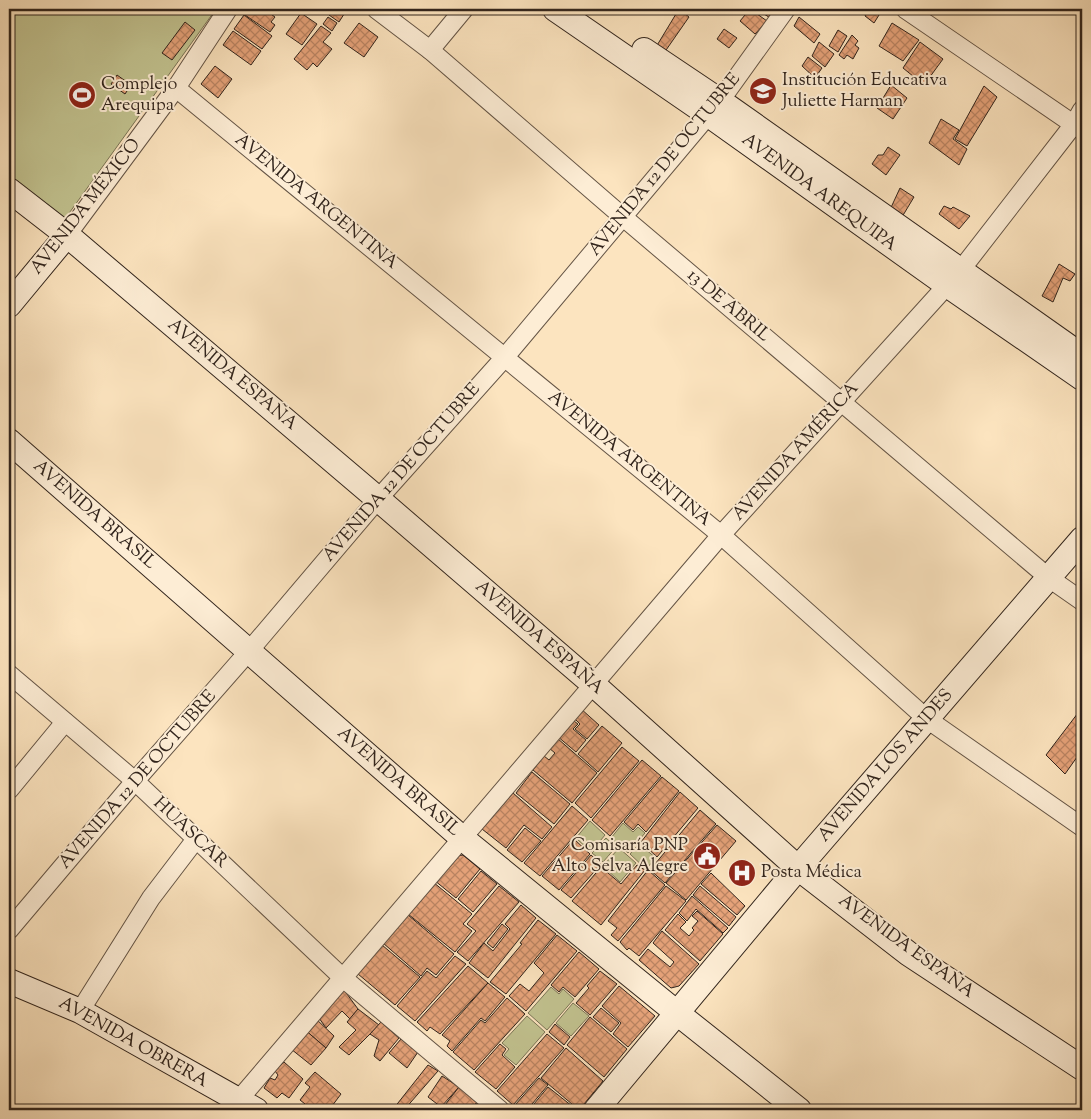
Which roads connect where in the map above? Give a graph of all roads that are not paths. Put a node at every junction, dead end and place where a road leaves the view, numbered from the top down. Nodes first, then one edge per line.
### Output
1 (228, 9) edge
2 (376, 9) edge
3 (464, 9) edge
4 (555, 9) edge
5 (582, 9) edge
6 (786, 9) edge
7 (905, 9) edge
8 (430, 50) junction
9 (176, 88) junction
10 (714, 108) junction
11 (1080, 121) edge
12 (9, 190) edge
13 (623, 217) junction
14 (67, 235) junction
15 (953, 278) junction
16 (9, 306) edge
17 (1082, 356) edge
18 (505, 357) junction
19 (1082, 378) edge
20 (841, 402) junction
21 (9, 441) edge
22 (378, 498) junction
23 (721, 535) junction
24 (1082, 539) edge
25 (1049, 578) junction
26 (1082, 601) edge
27 (249, 651) junction
28 (9, 674) edge
29 (593, 684) junction
30 (927, 719) junction
31 (65, 722) junction
32 (135, 781) junction
33 (9, 790) edge
34 (1082, 827) edge
35 (462, 838) junction
36 (196, 839) junction
37 (798, 868) junction
38 (9, 930) edge
39 (343, 978) junction
40 (9, 981) edge
41 (80, 1011) junction
42 (677, 1014) junction
43 (1082, 1068) edge
44 (241, 1107) edge
45 (500, 1110) edge
46 (596, 1110) edge
47 (799, 1110) edge

1 - 9 street, AVENIDA MÉXICO
2 - 8 street, 13 DE ABRIL
3 - 8 street
4 - 10 street, AVENIDA AREQUIPA
5 - 10 street, AVENIDA AREQUIPA
6 - 10 street, AVENIDA 12 DE OCTUBRE
7 - 11 street
8 - 13 street, 13 DE ABRIL
9 - 14 street, AVENIDA MÉXICO
9 - 18 street, AVENIDA ARGENTINA
10 - 13 street, AVENIDA 12 DE OCTUBRE
10 - 15 street, AVENIDA AREQUIPA
11 - 15 street, AVENIDA AMÉRICA
12 - 14 street, AVENIDA ESPAÑA
13 - 18 street, AVENIDA 12 DE OCTUBRE
13 - 20 street, 13 DE ABRIL
14 - 16 street, AVENIDA MÉXICO
14 - 22 street, AVENIDA ESPAÑA
15 - 17 street, AVENIDA AREQUIPA
15 - 19 street, AVENIDA AREQUIPA
15 - 20 street, AVENIDA AMÉRICA
18 - 22 street, AVENIDA 12 DE OCTUBRE
18 - 23 street, AVENIDA ARGENTINA
20 - 23 street, AVENIDA AMÉRICA
20 - 25 street, 13 DE ABRIL
21 - 27 street, AVENIDA BRASIL
22 - 27 street, AVENIDA 12 DE OCTUBRE
22 - 29 street, AVENIDA ESPAÑA
23 - 29 street, AVENIDA AMÉRICA
23 - 30 street, AVENIDA ARGENTINA
24 - 25 street, AVENIDA LOS ANDES
25 - 26 street, 13 DE ABRIL
25 - 30 street, AVENIDA LOS ANDES
27 - 32 street, AVENIDA 12 DE OCTUBRE
27 - 35 street, AVENIDA BRASIL
28 - 31 street, HUASCAR
29 - 35 street, AVENIDA AMÉRICA
29 - 37 street, AVENIDA ESPAÑA
30 - 34 street, AVENIDA ARGENTINA
30 - 37 street, AVENIDA LOS ANDES
31 - 32 street, HUASCAR
31 - 33 street
32 - 36 street, HUASCAR
32 - 38 street, AVENIDA 12 DE OCTUBRE
35 - 39 street, AVENIDA AMÉRICA
35 - 42 street, AVENIDA BRASIL
36 - 39 street, HUASCAR
36 - 41 street
37 - 42 street, AVENIDA LOS ANDES
37 - 43 street, AVENIDA ESPAÑA
39 - 44 street, AVENIDA AMÉRICA
39 - 45 street
40 - 41 street, AVENIDA OBRERA
41 - 44 street, AVENIDA OBRERA
42 - 46 street, AVENIDA LOS ANDES
42 - 47 street, AVENIDA BRASIL

